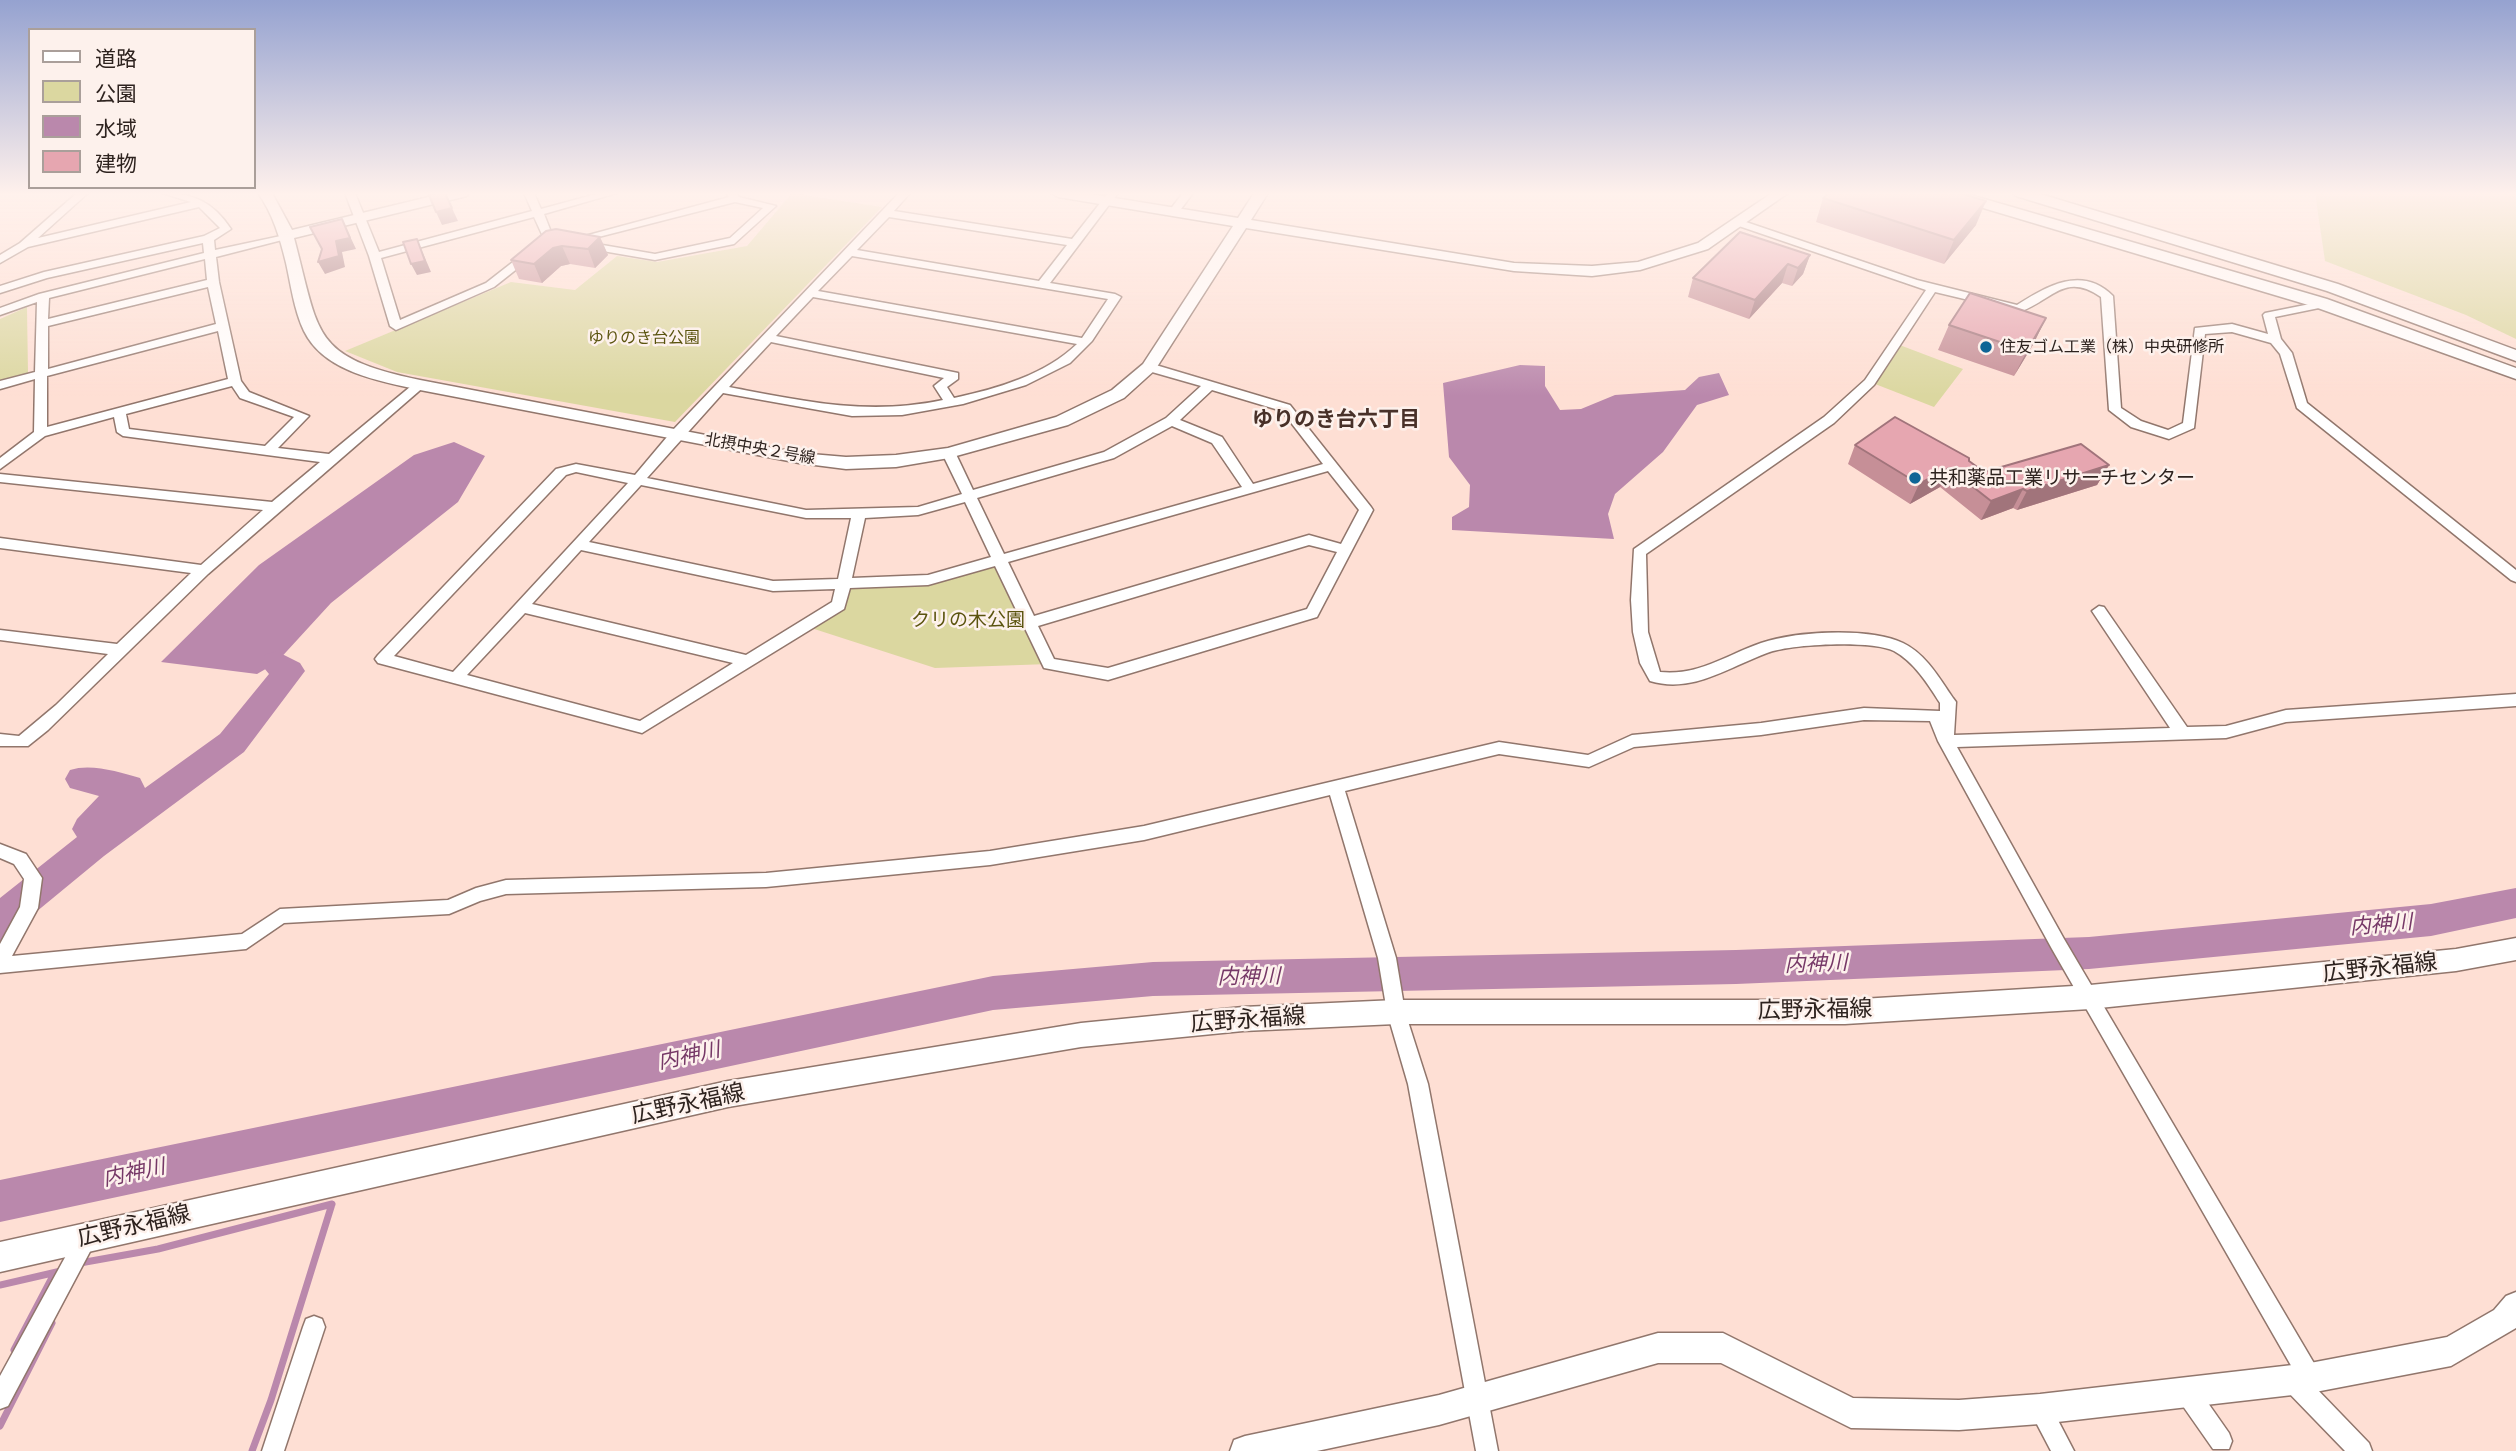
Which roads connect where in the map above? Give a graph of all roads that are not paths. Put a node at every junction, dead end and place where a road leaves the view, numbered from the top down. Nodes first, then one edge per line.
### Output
1 (109, 261) edge
2 (184, 261) edge
3 (211, 261) edge
4 (293, 261) edge
5 (377, 261) edge
6 (521, 261) edge
7 (840, 261) edge
8 (900, 261) edge
9 (1061, 261) edge
10 (1217, 261) edge
11 (1474, 261) edge
12 (1661, 261) edge
13 (1852, 261) edge
14 (2178, 261) edge
15 (2222, 261) edge
16 (2244, 261) edge
17 (2274, 261) edge
18 (213, 282) junction
19 (1042, 285) junction
20 (1933, 288) junction
21 (0, 290) edge
22 (809, 293) junction
23 (43, 296) junction
24 (2321, 303) junction
25 (3, 309) edge
26 (44, 324) junction
27 (223, 326) junction
28 (768, 338) junction
29 (2275, 340) junction
30 (1086, 342) junction
31 (2516, 350) edge
32 (2516, 356) edge
33 (2516, 366) edge
34 (1149, 367) junction
35 (40, 373) junction
36 (2516, 374) edge
37 (235, 381) junction
38 (0, 385) edge
39 (420, 385) junction
40 (1210, 385) junction
41 (721, 389) junction
42 (950, 401) junction
43 (120, 413) junction
44 (1171, 421) junction
45 (40, 433) junction
46 (677, 434) junction
47 (268, 451) junction
48 (949, 453) junction
49 (332, 459) junction
50 (0, 465) edge
51 (1331, 466) junction
52 (0, 478) edge
53 (638, 480) junction
54 (1250, 489) junction
55 (971, 495) junction
56 (275, 507) junction
57 (859, 514) junction
58 (0, 543) edge
59 (579, 545) junction
60 (1345, 551) junction
61 (1000, 561) junction
62 (204, 570) junction
63 (2516, 577) edge
64 (843, 584) junction
65 (523, 607) junction
66 (2099, 611) dead end
67 (1029, 623) junction
68 (0, 635) edge
69 (119, 650) junction
70 (747, 661) junction
71 (456, 678) junction
72 (2516, 700) edge
73 (2183, 734) junction
74 (0, 740) edge
75 (1946, 741) junction
76 (1336, 789) junction
77 (0, 851) edge
78 (2516, 949) edge
79 (0, 963) edge
80 (2086, 991) junction
81 (1396, 1012) junction
82 (87, 1236) junction
83 (0, 1257) edge
84 (2516, 1306) edge
85 (314, 1326) dead end
86 (2301, 1378) junction
87 (2186, 1391) junction
88 (0, 1398) edge
89 (1475, 1398) junction
90 (2040, 1409) junction
91 (2221, 1441) dead end
92 (273, 1451) edge
93 (1245, 1451) edge
94 (1487, 1451) edge
95 (2063, 1451) edge
96 (2361, 1451) edge

1 - 21 street
2 - 23 street
3 - 18 street
4 - 39 street, 北摂中央２号線
5 - 6 street
7 - 22 street
8 - 19 street
9 - 19 street
10 - 34 street, 北摂中央２号線
11 - 12 street
13 - 20 street
14 - 24 main road
15 - 33 main road
16 - 32 main road
17 - 31 main road
18 - 26 street
18 - 27 street
19 - 30 street
20 - 29 street
20 - 75 street
22 - 28 street
22 - 30 street
23 - 25 street
23 - 26 street
24 - 29 street
24 - 36 main road
26 - 35 street
27 - 35 street
27 - 37 street
28 - 41 street
28 - 42 street
29 - 63 street
30 - 42 street
34 - 40 street
34 - 48 street, 北摂中央２号線
35 - 38 street
35 - 45 street
37 - 43 street
37 - 47 street
39 - 46 street, 北摂中央２号線
39 - 49 street
40 - 44 street
40 - 51 street
41 - 42 street
41 - 46 street
43 - 45 street
43 - 47 street
44 - 54 street
44 - 55 street
45 - 50 street
46 - 48 street, 北摂中央２号線
46 - 53 street
47 - 49 street
48 - 55 street
49 - 56 street
51 - 54 street
51 - 60 street
52 - 56 street
53 - 57 street
53 - 59 street
53 - 71 street
54 - 61 street
55 - 57 street
55 - 61 street
56 - 62 street
57 - 64 street
58 - 62 street
59 - 64 street
59 - 65 street
60 - 67 street
60 - 67 street
61 - 64 street
61 - 67 street
62 - 69 street
64 - 70 street
65 - 70 street
65 - 71 street
66 - 73 street
68 - 69 street
69 - 74 street
70 - 71 street
72 - 73 street
73 - 75 street
75 - 76 street
75 - 80 street
76 - 79 street
76 - 81 street
77 - 79 street
78 - 80 main road, 広野永福線
80 - 81 main road, 広野永福線
80 - 86 street
81 - 82 main road, 広野永福線
81 - 89 street
82 - 83 main road, 広野永福線
82 - 88 street
84 - 86 street
85 - 92 street
86 - 87 street
86 - 96 street
87 - 90 street
87 - 91 street
89 - 90 street
89 - 93 street
89 - 94 street
90 - 95 street

